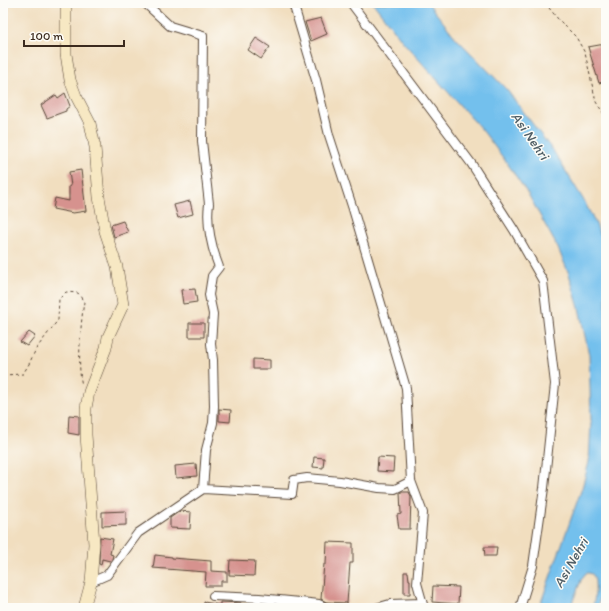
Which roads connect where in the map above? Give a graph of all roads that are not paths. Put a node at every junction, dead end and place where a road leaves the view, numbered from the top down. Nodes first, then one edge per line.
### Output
1 (66, 3) edge
2 (145, 3) edge
3 (293, 3) edge
4 (351, 3) edge
5 (411, 481) junction
6 (203, 489) junction
7 (91, 582) junction
8 (213, 596) dead end
9 (423, 606) edge
10 (84, 608) edge
11 (327, 608) edge
12 (376, 608) edge
13 (520, 608) edge

1 - 7 street
2 - 6 street
3 - 5 street
4 - 13 street
5 - 6 street
5 - 9 street
6 - 7 street
7 - 10 street
8 - 11 street
9 - 12 street

